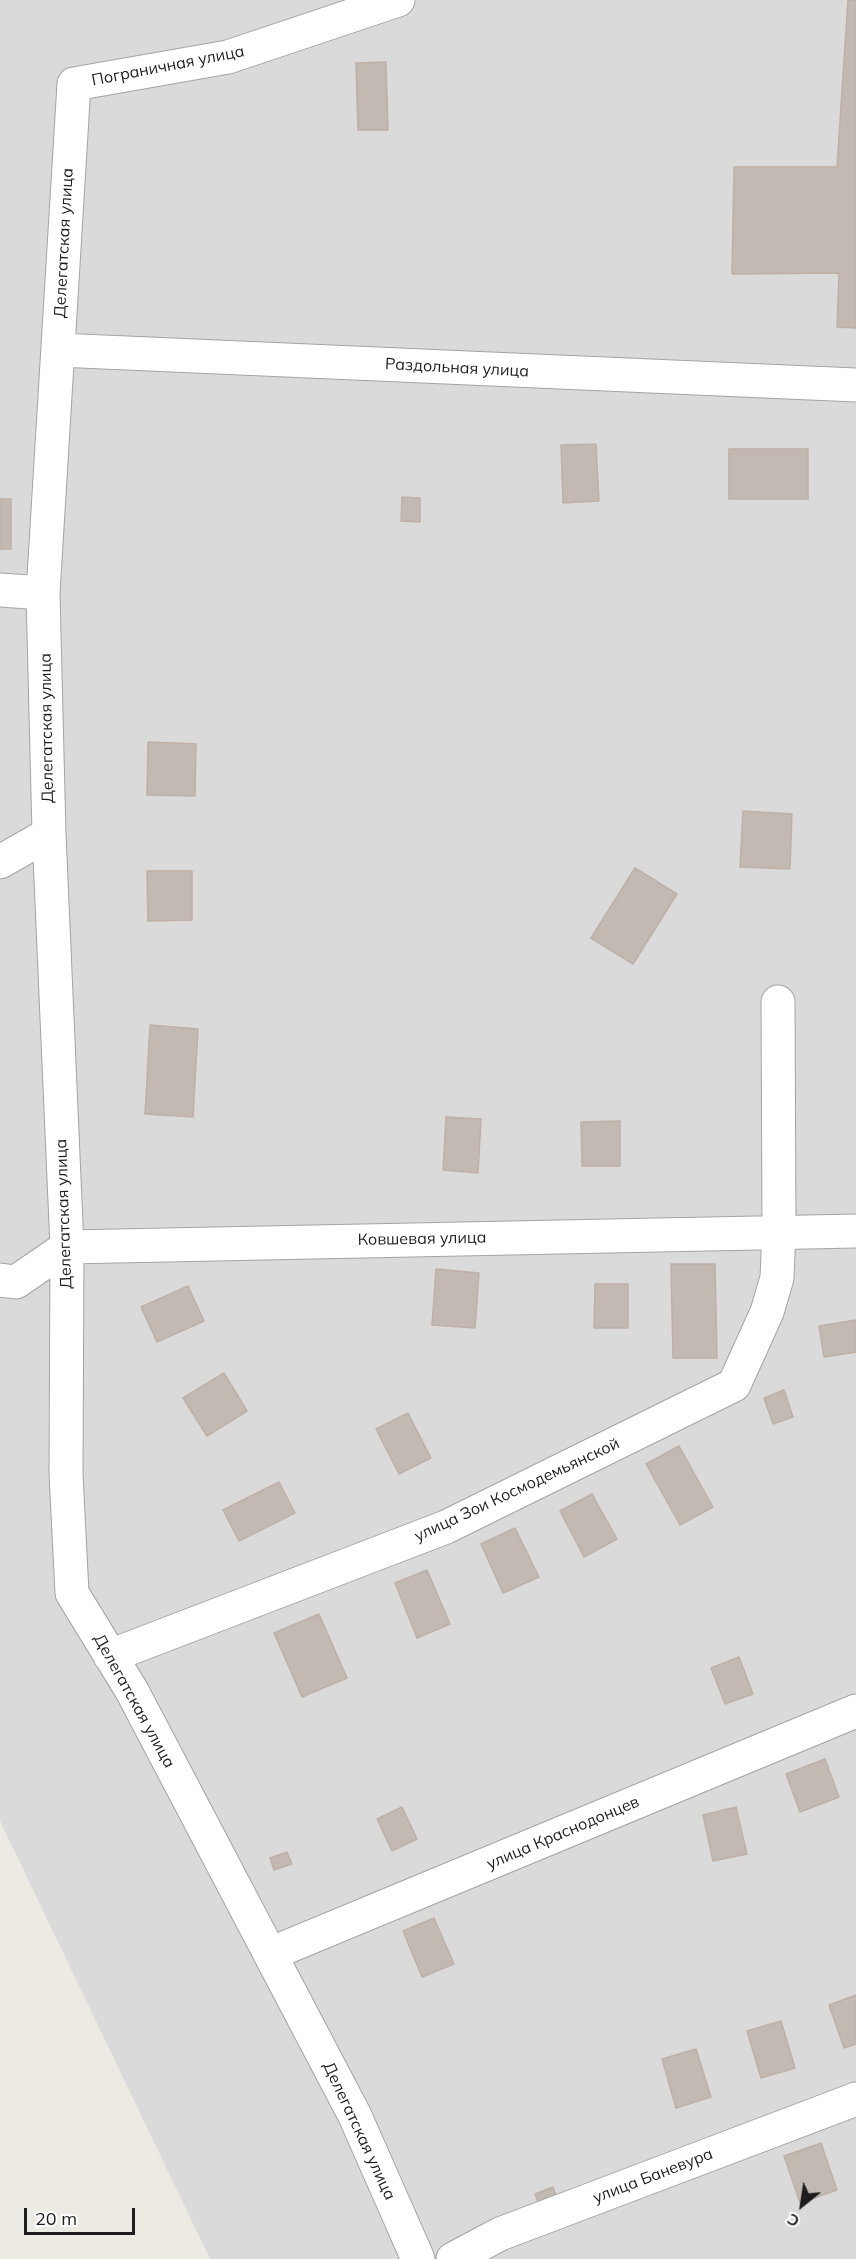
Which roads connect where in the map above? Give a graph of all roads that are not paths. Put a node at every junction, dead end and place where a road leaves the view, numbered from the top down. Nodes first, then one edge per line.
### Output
1 (398, 0) edge
2 (74, 84) joint
3 (58, 350) junction
4 (856, 385) edge
5 (0, 590) edge
6 (43, 593) junction
7 (49, 834) junction
8 (0, 862) edge
9 (778, 1002) dead end
10 (779, 1231) junction
11 (856, 1231) edge
12 (67, 1247) junction
13 (0, 1280) edge
14 (110, 1656) junction
15 (856, 1711) edge
16 (270, 1954) junction
17 (856, 2099) edge
18 (418, 2259) edge
19 (453, 2259) edge

1 - 2 street, Пограничная улица
2 - 3 street, Делегатская улица
3 - 4 street, Раздольная улица
3 - 6 street, Делегатская улица
5 - 6 street
6 - 7 street, Делегатская улица
7 - 8 street
7 - 12 street, Делегатская улица
9 - 10 street, улица Зои Космодемьянской
10 - 11 street, Ковшевая улица
10 - 12 street, Ковшевая улица
10 - 14 street, улица Зои Космодемьянской
12 - 13 street
12 - 14 street, Делегатская улица
14 - 16 street, Делегатская улица
15 - 16 street, улица Краснодонцев
16 - 18 street, Делегатская улица
17 - 19 street, улица Баневура

